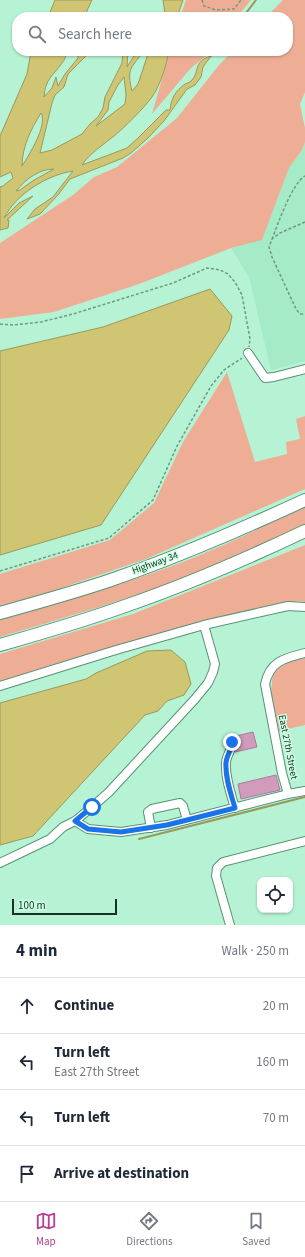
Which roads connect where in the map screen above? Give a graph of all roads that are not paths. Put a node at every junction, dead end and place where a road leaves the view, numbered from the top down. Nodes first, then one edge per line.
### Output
1 (248, 353) road end
2 (305, 369) edge
3 (305, 500) edge
4 (305, 531) edge
5 (305, 607) edge
6 (0, 613) edge
7 (204, 625) junction
8 (0, 645) edge
9 (305, 653) edge
10 (0, 686) edge
11 (232, 742) dead end
12 (305, 790) edge
13 (288, 794) junction
14 (235, 808) junction
15 (187, 820) junction
16 (75, 821) junction
17 (151, 828) junction
18 (305, 841) edge
19 (0, 863) edge
20 (230, 925) edge

1 - 2 street
3 - 6 highway, Highway 34
4 - 8 highway
5 - 7 street
7 - 10 street
7 - 16 street
9 - 13 street, East 27th Street
11 - 14 street
12 - 13 street
13 - 14 street, East 27th Street
14 - 15 street, East 27th Street
15 - 17 street, East 27th Street
15 - 17 street
16 - 17 street, East 27th Street
16 - 19 street
18 - 20 street

